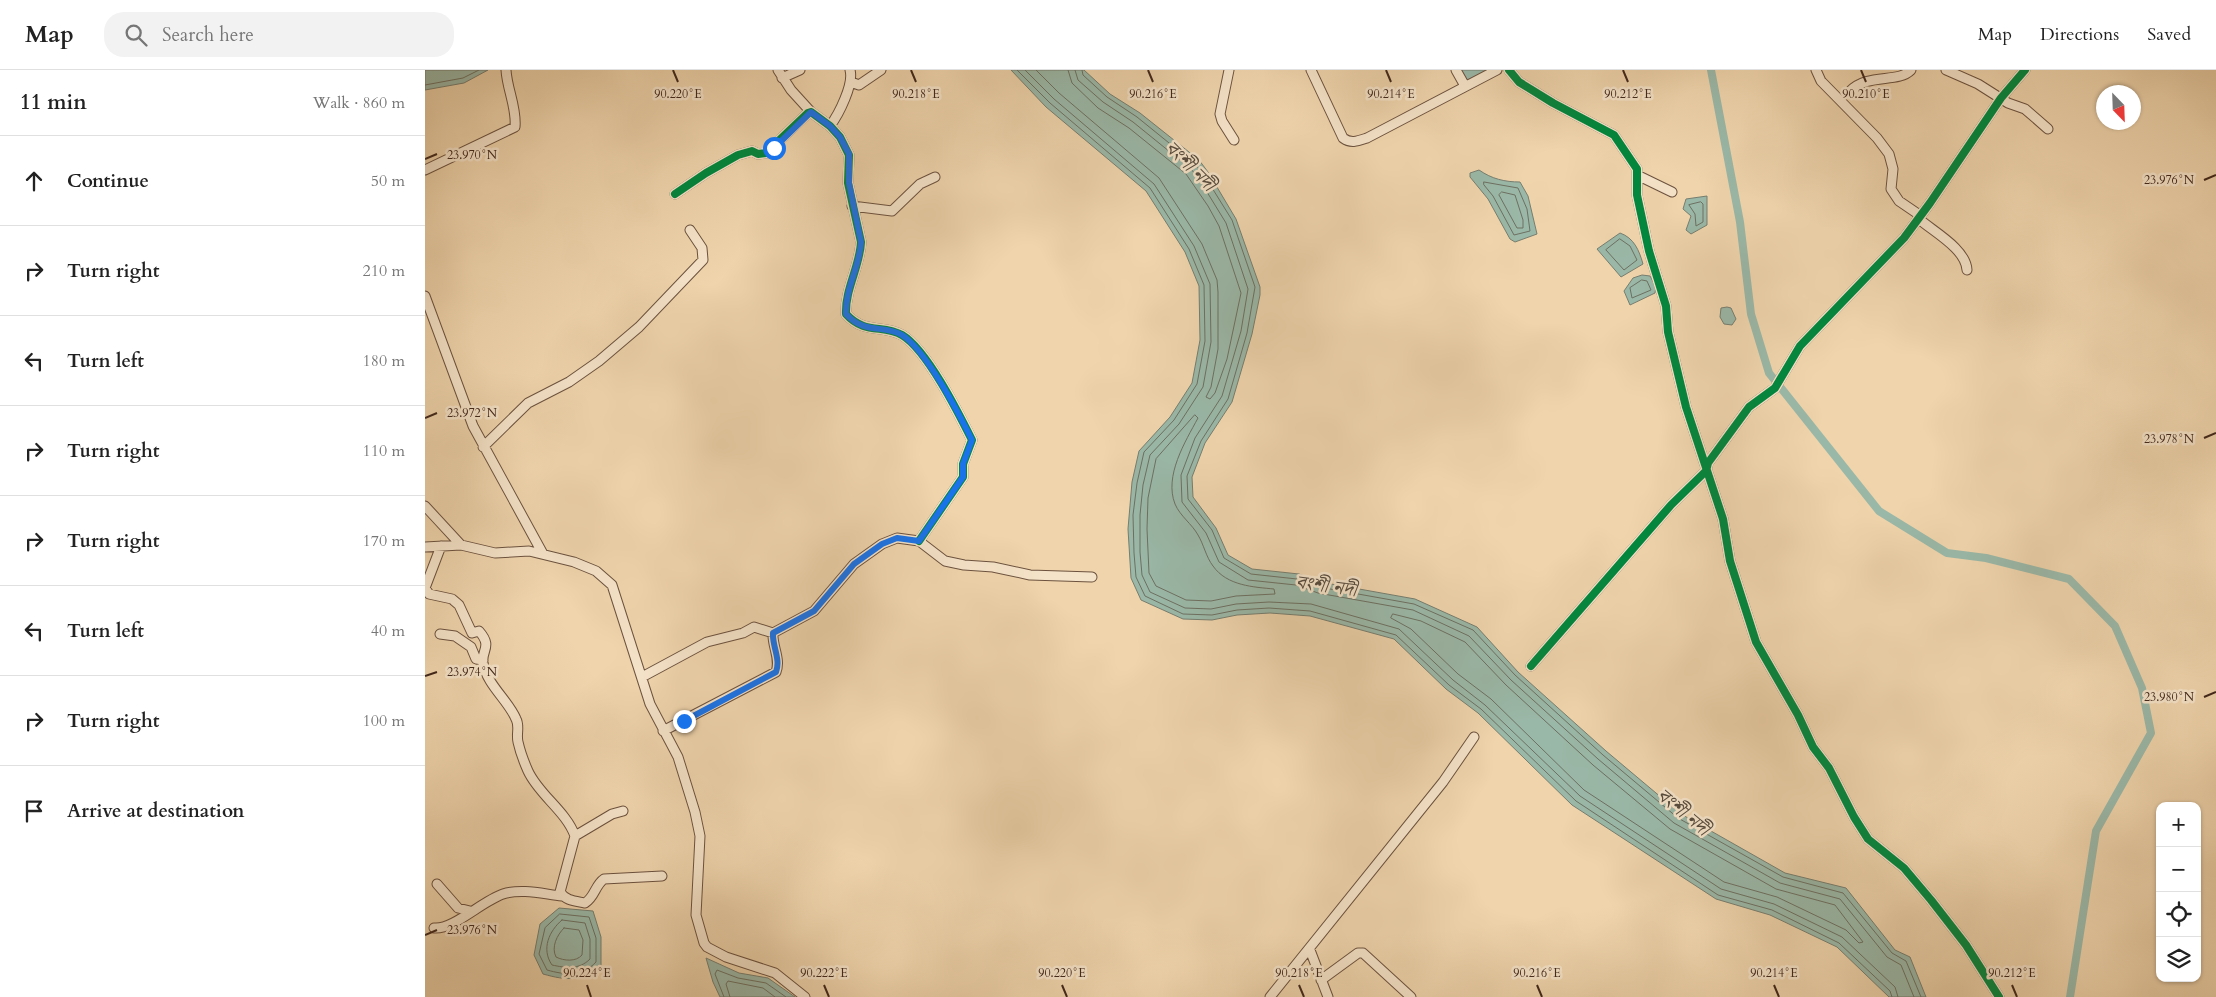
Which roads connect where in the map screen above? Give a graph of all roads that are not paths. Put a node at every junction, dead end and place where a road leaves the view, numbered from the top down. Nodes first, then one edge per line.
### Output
1 (506, 70) edge
2 (800, 70) edge
3 (850, 70) edge
4 (881, 70) edge
5 (1229, 70) edge
6 (1311, 70) edge
7 (1456, 70) edge
8 (1497, 70) edge
9 (1509, 70) edge
10 (1816, 70) edge
11 (1911, 70) edge
12 (1946, 70) edge
13 (2025, 70) edge
14 (780, 74) edge
15 (851, 82) junction
16 (1465, 86) junction
17 (1849, 92) dead end
18 (2001, 98) junction
19 (811, 112) junction
20 (830, 126) junction
21 (2048, 129) dead end
22 (1234, 140) dead end
23 (425, 170) edge
24 (1637, 175) junction
25 (935, 177) dead end
26 (1672, 192) dead end
27 (675, 194) dead end
28 (852, 206) junction
29 (1920, 218) junction
30 (690, 230) dead end
31 (1967, 270) dead end
32 (425, 296) edge
33 (483, 448) junction
34 (1707, 471) junction
35 (425, 506) edge
36 (919, 541) junction
37 (461, 545) junction
38 (441, 546) junction
39 (425, 547) edge
40 (543, 554) junction
41 (1092, 577) dead end
42 (773, 633) junction
43 (440, 634) dead end
44 (483, 660) junction
45 (1531, 666) dead end
46 (642, 677) junction
47 (663, 731) junction
48 (1474, 737) dead end
49 (623, 811) dead end
50 (575, 836) junction
51 (662, 876) dead end
52 (437, 884) dead end
53 (562, 896) junction
54 (470, 911) junction
55 (434, 928) dead end
56 (1310, 950) junction
57 (1321, 980) junction
58 (805, 997) edge
59 (1270, 997) edge
60 (1328, 997) edge
61 (1411, 997) edge
62 (1999, 997) edge

1 - 23 street
2 - 14 street
3 - 15 street
4 - 15 street
5 - 22 street
6 - 16 street
7 - 16 street
8 - 16 street
9 - 24 street
10 - 29 street
11 - 17 street
12 - 18 street
13 - 18 street
14 - 19 street
15 - 20 street
18 - 21 street
18 - 29 street
19 - 20 street
19 - 27 street
20 - 28 street
24 - 26 street
24 - 34 street
25 - 28 street
28 - 36 street
29 - 31 street
29 - 34 street
30 - 33 street
32 - 33 street
33 - 40 street
34 - 45 street
34 - 62 street
35 - 37 street
36 - 41 street
36 - 42 street
37 - 38 street
37 - 40 street
38 - 39 street
38 - 44 street
40 - 46 street
42 - 46 street
42 - 47 street
43 - 44 street
44 - 50 street
46 - 47 street
47 - 58 street
48 - 56 street
49 - 50 street
50 - 53 street
51 - 53 street
52 - 54 street
53 - 54 street
54 - 55 street
56 - 57 street
56 - 59 street
57 - 60 street
57 - 61 street

